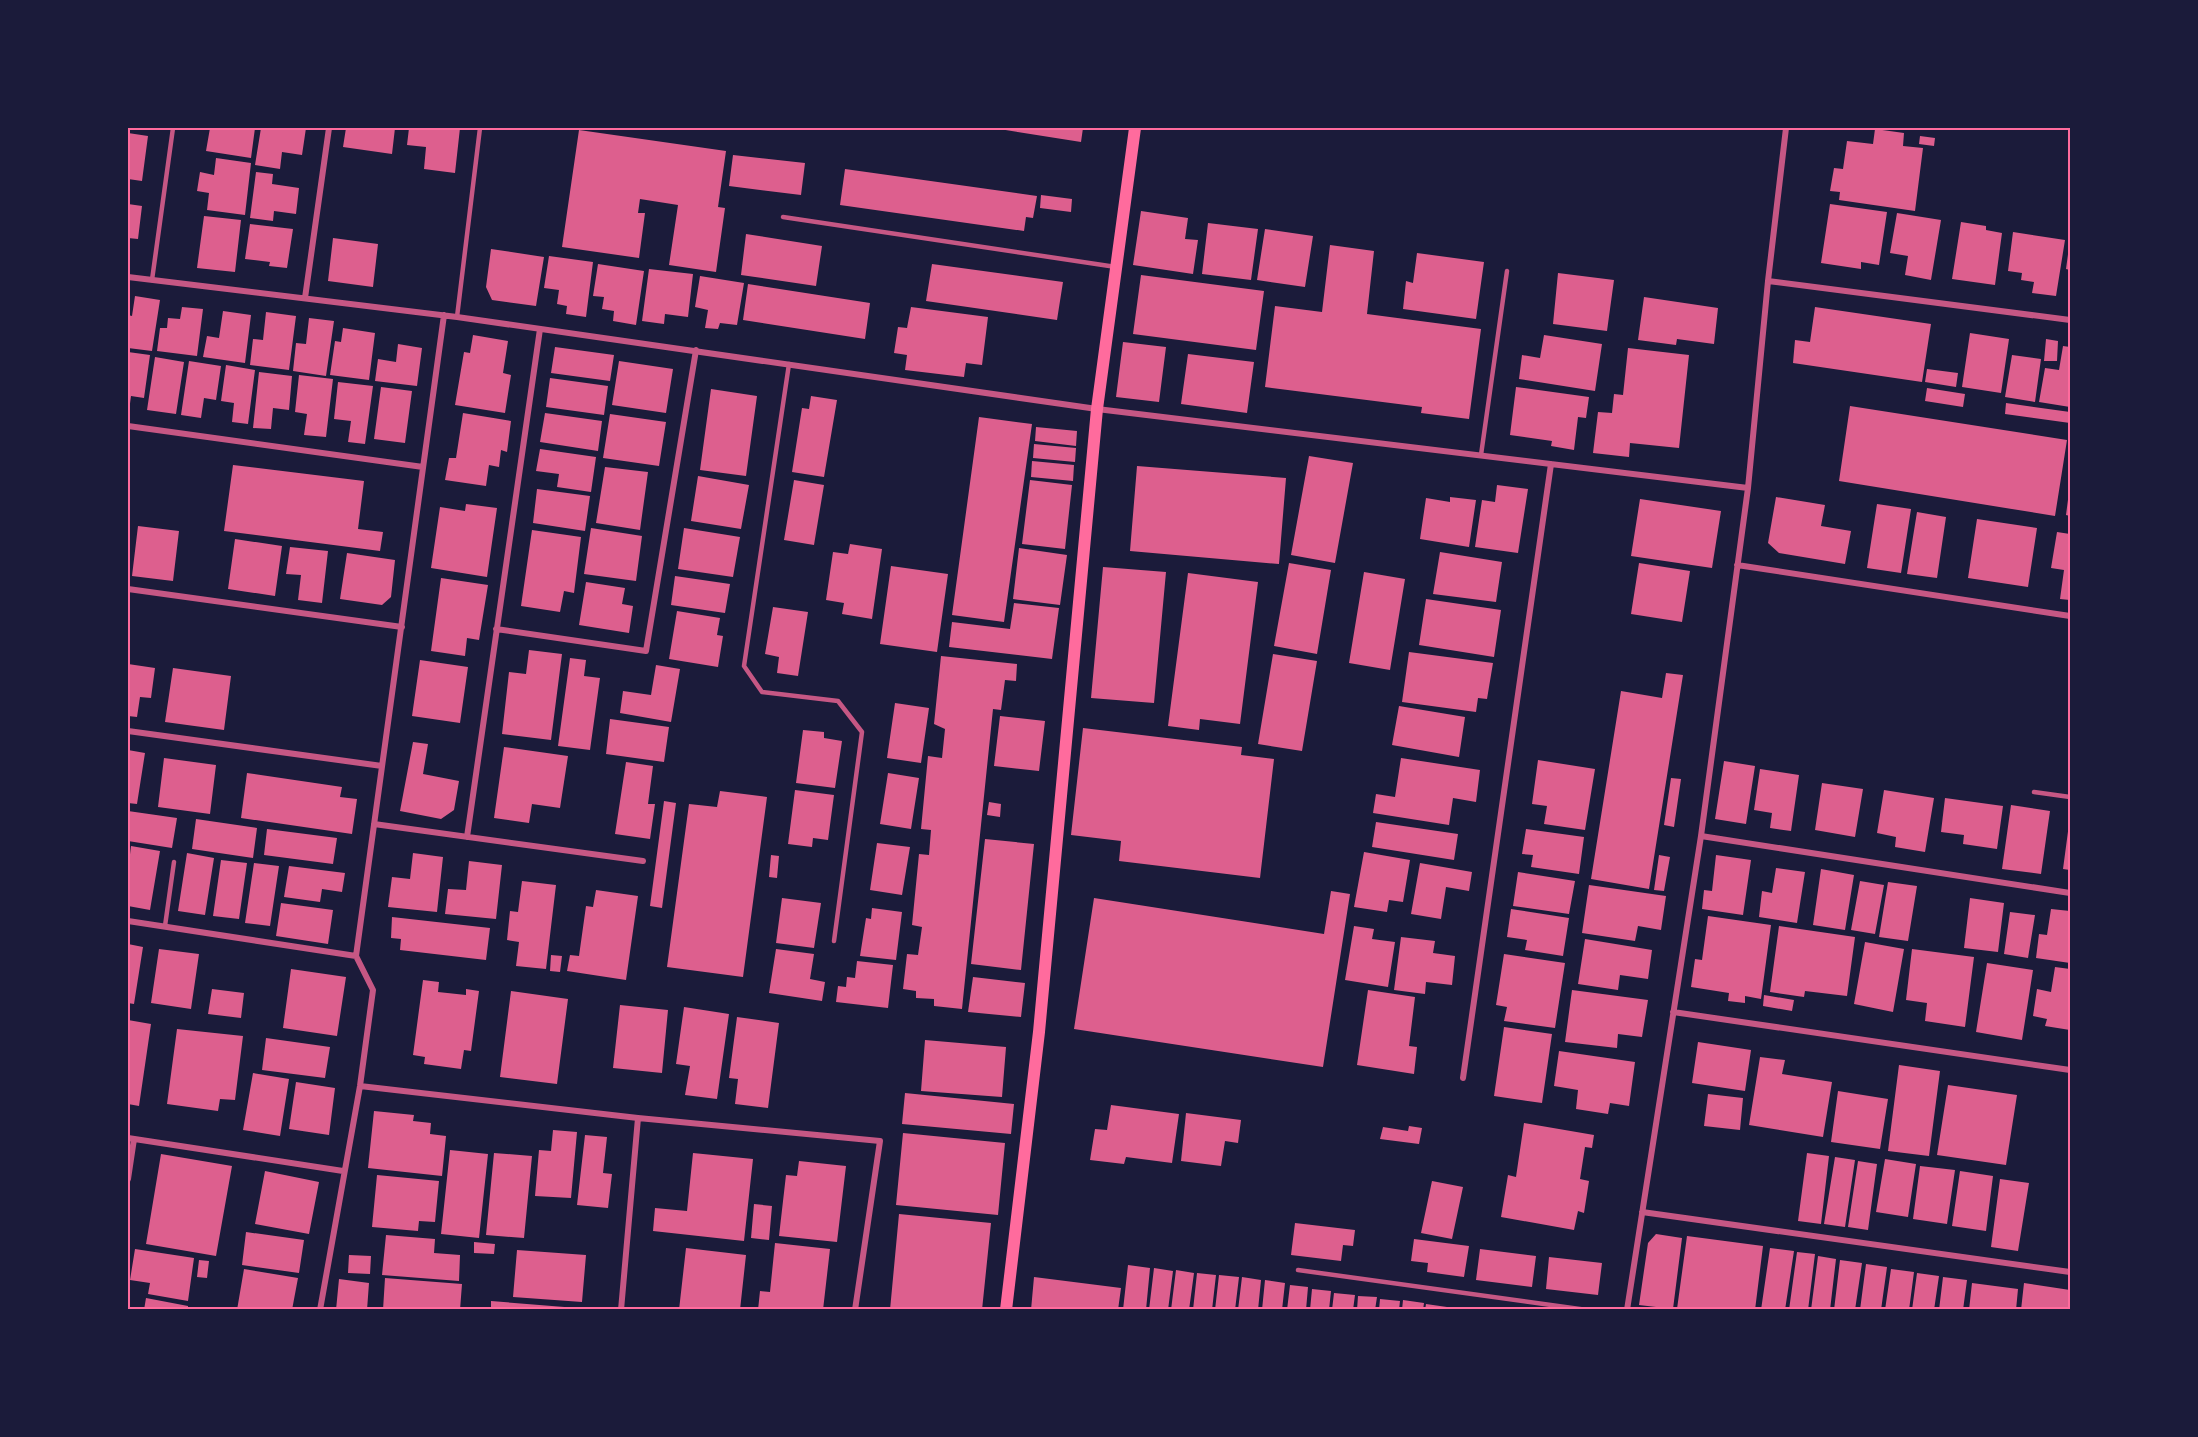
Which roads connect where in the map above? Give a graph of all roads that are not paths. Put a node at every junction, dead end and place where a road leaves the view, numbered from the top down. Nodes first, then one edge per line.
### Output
1 (173, 128) edge
2 (329, 128) edge
3 (480, 128) edge
4 (1135, 128) edge
5 (1786, 128) edge
6 (783, 217) dead end
7 (1116, 267) junction
8 (1507, 271) dead end
9 (128, 277) edge
10 (152, 280) junction
11 (1768, 280) junction
12 (305, 298) junction
13 (444, 315) junction
14 (457, 317) junction
15 (2070, 320) edge
16 (540, 329) junction
17 (696, 350) junction
18 (789, 364) junction
19 (1097, 410) junction
20 (128, 426) edge
21 (1481, 456) junction
22 (1551, 464) junction
23 (423, 467) junction
24 (1748, 488) junction
25 (1737, 565) junction
26 (128, 589) edge
27 (2070, 616) edge
28 (402, 627) junction
29 (496, 629) junction
30 (128, 731) edge
31 (382, 766) junction
32 (2034, 792) dead end
33 (2070, 797) edge
34 (374, 824) junction
35 (1701, 836) junction
36 (467, 837) junction
37 (643, 861) dead end
38 (174, 862) dead end
39 (2070, 893) edge
40 (128, 921) edge
41 (165, 926) junction
42 (834, 940) dead end
43 (356, 956) junction
44 (1673, 1012) junction
45 (2070, 1070) edge
46 (1463, 1078) dead end
47 (360, 1086) junction
48 (638, 1118) junction
49 (131, 1138) edge
50 (344, 1172) junction
51 (128, 1179) edge
52 (1642, 1212) junction
53 (1298, 1270) dead end
54 (2070, 1272) edge
55 (320, 1310) edge
56 (621, 1310) edge
57 (855, 1310) edge
58 (1006, 1310) edge
59 (1587, 1310) edge
60 (1627, 1310) edge

1 - 10 lane
2 - 12 street
3 - 14 lane
4 - 7 main road
5 - 11 street
6 - 7 lane
7 - 19 main road
8 - 21 lane
9 - 10 street
10 - 12 street
11 - 15 street
11 - 24 street
12 - 13 street
13 - 14 street
13 - 23 street
14 - 16 street
16 - 17 street
16 - 29 street
17 - 18 street
17 - 29 street
18 - 19 street
18 - 42 lane
19 - 21 street
19 - 58 main road
20 - 23 street
21 - 22 street
22 - 24 street
22 - 46 street
23 - 28 street
24 - 25 street
25 - 27 street
25 - 35 street
26 - 28 street
28 - 31 street
29 - 36 street
30 - 31 street
31 - 34 street
32 - 33 lane
34 - 36 street
34 - 43 street
35 - 39 street
35 - 44 street
36 - 37 street
38 - 41 lane
40 - 41 street
41 - 43 street
43 - 47 street
44 - 45 street
44 - 52 street
47 - 48 street
47 - 50 street
48 - 56 street
48 - 57 street
49 - 50 street
49 - 51 street
50 - 55 street
52 - 54 street
52 - 60 street
53 - 59 lane

